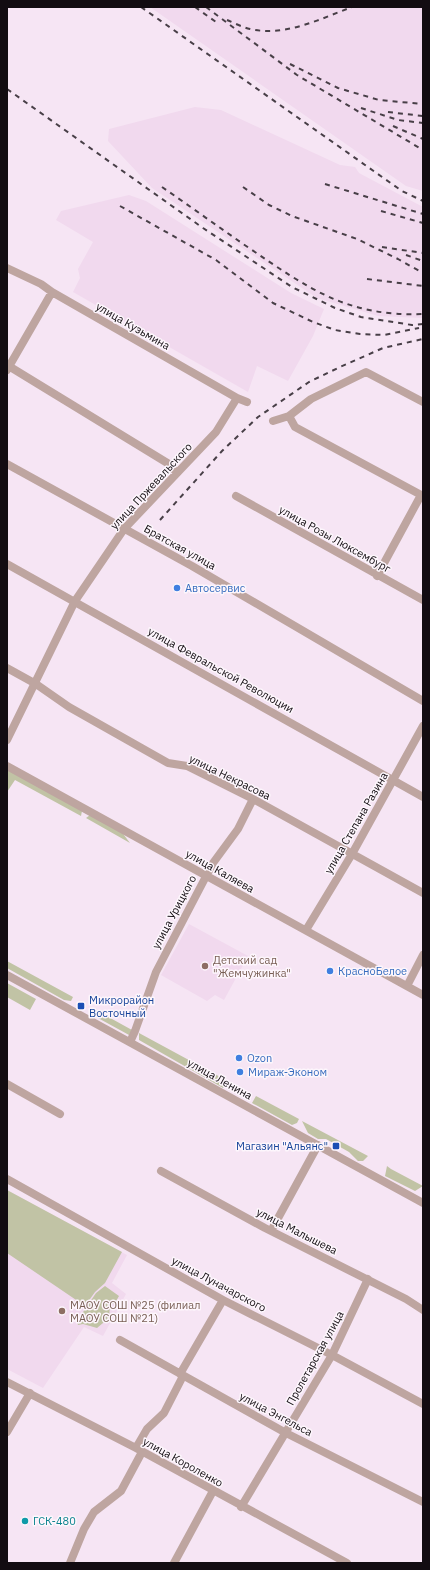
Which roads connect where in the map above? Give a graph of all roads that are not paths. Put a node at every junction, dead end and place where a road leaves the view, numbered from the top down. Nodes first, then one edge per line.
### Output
1 (7, 268) edge
2 (52, 292) junction
3 (8, 367) edge
4 (238, 398) junction
5 (247, 402) dead end
6 (423, 402) edge
7 (289, 416) junction
8 (273, 421) dead end
9 (7, 464) edge
10 (177, 472) junction
11 (422, 495) edge
12 (236, 496) dead end
13 (124, 529) junction
14 (7, 564) edge
15 (376, 576) junction
16 (423, 600) edge
17 (75, 601) junction
18 (7, 668) edge
19 (36, 684) junction
20 (423, 701) edge
21 (423, 726) edge
22 (7, 740) edge
23 (7, 766) edge
24 (394, 780) junction
25 (423, 797) edge
26 (254, 800) junction
27 (352, 854) junction
28 (206, 876) junction
29 (423, 893) edge
30 (306, 930) junction
31 (423, 955) edge
32 (7, 975) edge
33 (407, 986) junction
34 (423, 995) edge
35 (130, 1042) junction
36 (7, 1084) edge
37 (60, 1114) dead end
38 (318, 1145) junction
39 (161, 1170) dead end
40 (7, 1179) edge
41 (423, 1203) edge
42 (271, 1231) junction
43 (368, 1279) junction
44 (223, 1300) junction
45 (423, 1310) edge
46 (120, 1340) dead end
47 (332, 1355) junction
48 (181, 1375) junction
49 (7, 1382) edge
50 (30, 1393) junction
51 (423, 1404) edge
52 (7, 1432) edge
53 (286, 1433) junction
54 (139, 1450) junction
55 (213, 1492) junction
56 (423, 1502) edge
57 (242, 1507) junction
58 (70, 1563) edge
59 (174, 1563) edge
60 (347, 1563) edge

1 - 2 street, улица Кузьмина
2 - 3 street
2 - 4 street, улица Кузьмина
3 - 10 street
4 - 5 street, улица Кузьмина
4 - 10 street, улица Пржевальского
6 - 7 street
7 - 8 street
7 - 11 street
9 - 13 street, Братская улица
10 - 13 street, улица Пржевальского
11 - 15 street
12 - 15 street, улица Розы Люксембург
13 - 17 street, улица Пржевальского
13 - 20 street, Братская улица
14 - 17 street, улица Февральской Революции
15 - 16 street, улица Розы Люксембург
17 - 19 street, улица Пржевальского
17 - 24 street, улица Февральской Революции
18 - 19 street, улица Некрасова
19 - 22 street, улица Пржевальского
19 - 26 street, улица Некрасова
21 - 24 street, улица Степана Разина
23 - 28 street, улица Каляева
24 - 25 street, улица Февральской Революции
24 - 27 street, улица Степана Разина
26 - 27 street, улица Некрасова
26 - 28 street, улица Урицкого
27 - 29 street, улица Некрасова
27 - 30 street, улица Степана Разина
28 - 30 street, улица Каляева
28 - 35 street, улица Урицкого
30 - 33 street, улица Каляева
31 - 33 street
32 - 35 street, улица Ленина
33 - 34 street, улица Каляева
35 - 38 street, улица Ленина
36 - 37 street
38 - 41 street, улица Ленина
38 - 42 street
39 - 42 street, улица Малышева
40 - 44 street, улица Луначарского
42 - 43 street, улица Малышева
43 - 45 street, улица Малышева
43 - 47 street, Пролетарская улица
44 - 47 street, улица Луначарского
44 - 48 street
46 - 48 street, улица Энгельса
47 - 51 street, улица Луначарского
47 - 53 street, Пролетарская улица
48 - 53 street, улица Энгельса
48 - 54 street
49 - 50 street, улица Короленко
50 - 52 street
50 - 54 street, улица Короленко
53 - 56 street, улица Энгельса
53 - 57 street, Пролетарская улица
54 - 55 street, улица Короленко
54 - 58 street
55 - 57 street, улица Короленко
55 - 59 street
57 - 60 street, улица Короленко

